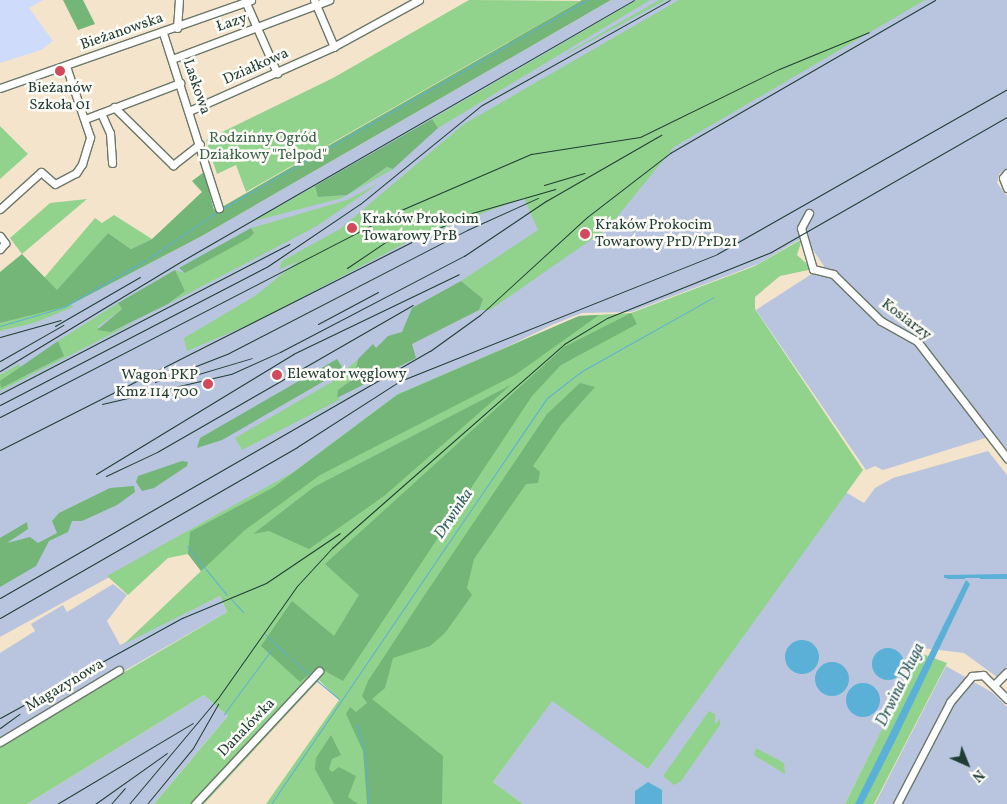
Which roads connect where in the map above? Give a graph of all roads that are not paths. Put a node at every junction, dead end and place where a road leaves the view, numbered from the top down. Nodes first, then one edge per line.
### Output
1 (179, 0) edge
2 (328, 0) edge
3 (419, 0) edge
4 (248, 1) edge
5 (315, 3) edge
6 (177, 28) junction
7 (258, 29) junction
8 (164, 33) junction
9 (334, 47) junction
10 (172, 58) junction
11 (66, 66) junction
12 (277, 73) junction
13 (180, 83) junction
14 (0, 88) edge
15 (114, 107) junction
16 (189, 111) junction
17 (101, 113) junction
18 (85, 119) junction
19 (200, 144) junction
20 (112, 163) dead end
21 (1007, 173) edge
22 (1007, 188) edge
23 (219, 208) dead end
24 (0, 209) edge
25 (809, 213) dead end
26 (0, 236) edge
27 (0, 249) edge
28 (1007, 458) edge
29 (119, 670) dead end
30 (319, 672) dead end
31 (1007, 672) edge
32 (994, 686) junction
33 (1007, 699) edge
34 (0, 742) edge
35 (195, 804) edge
36 (897, 804) edge

1 - 6 street
2 - 5 street, Łazy
3 - 9 street, Działkowa
4 - 6 street, Bieżanowska
4 - 7 street
5 - 7 street, Łazy
5 - 9 street
6 - 8 street, Bieżanowska
7 - 10 street, Łazy
7 - 12 street
8 - 10 street, Laskowa
8 - 11 street, Bieżanowska
9 - 12 street, Działkowa
10 - 13 street, Laskowa
11 - 14 street, Bieżanowska
11 - 18 street
12 - 16 street, Działkowa
13 - 15 street
13 - 16 street, Laskowa
15 - 17 street
15 - 19 street
16 - 19 street, Laskowa
17 - 18 street
17 - 20 street
18 - 24 street
19 - 23 street, Laskowa
21 - 22 street
25 - 28 street, Kosiarzy
26 - 27 street
29 - 34 street, Magazynowa
30 - 35 street, Danalówka
31 - 32 street
32 - 33 street
32 - 36 street

